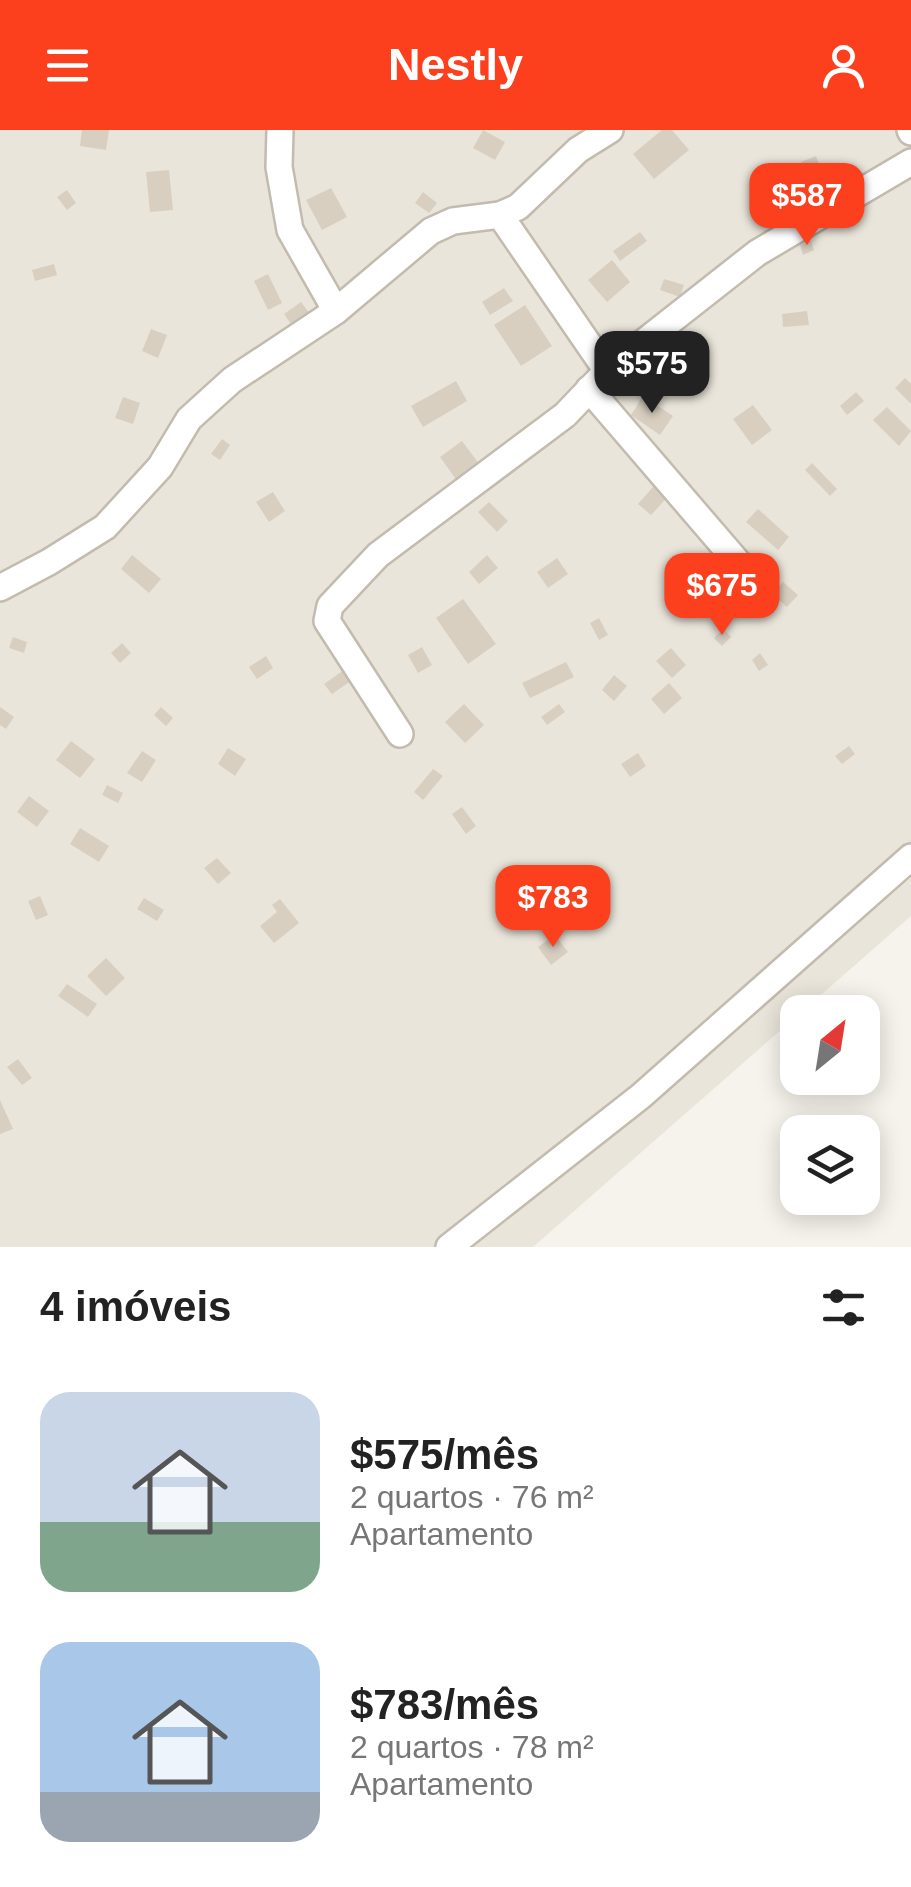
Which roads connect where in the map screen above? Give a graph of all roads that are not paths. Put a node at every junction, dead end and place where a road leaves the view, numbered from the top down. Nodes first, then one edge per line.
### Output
1 (280, 130) edge
2 (610, 130) edge
3 (911, 162) edge
4 (500, 215) junction
5 (336, 312) junction
6 (598, 380) junction
7 (740, 566) dead end
8 (0, 588) edge
9 (400, 734) dead end
10 (911, 857) edge
11 (448, 1247) edge

1 - 5 street
2 - 4 street
3 - 6 street
4 - 5 street
4 - 6 street
5 - 8 street
6 - 7 street
6 - 9 street
10 - 11 street

